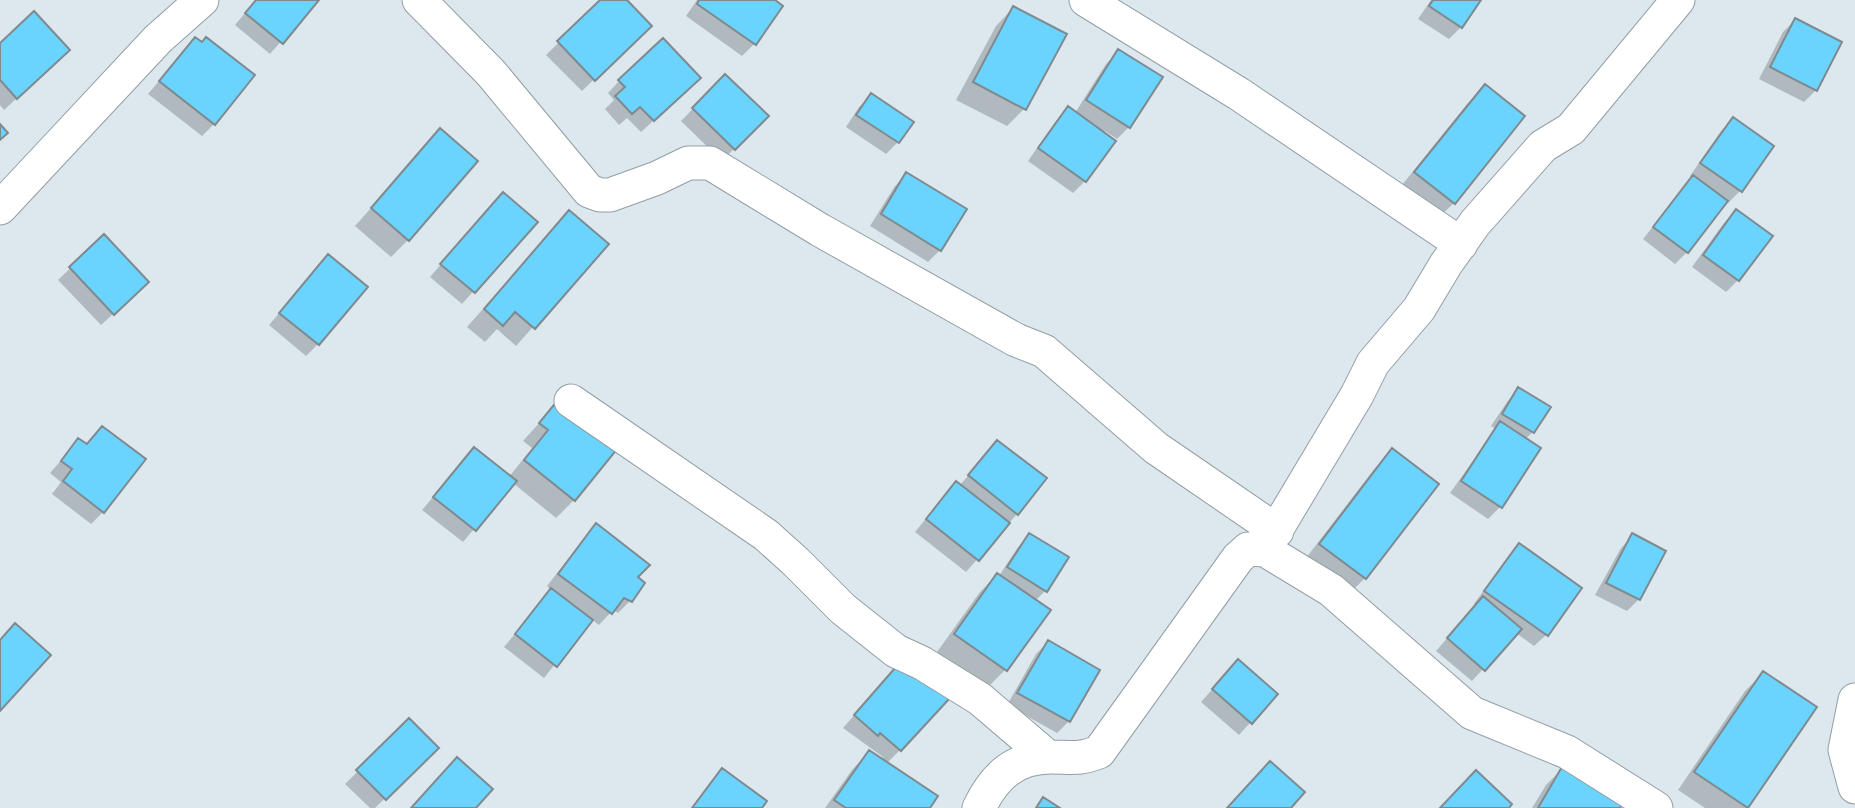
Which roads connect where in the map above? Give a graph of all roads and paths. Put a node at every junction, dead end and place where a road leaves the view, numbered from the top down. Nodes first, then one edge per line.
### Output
1 (202, 0) edge
2 (419, 0) edge
3 (1086, 0) edge
4 (1678, 0) edge
5 (0, 208) edge
6 (1461, 244) junction
7 (571, 401) dead end
8 (1271, 540) junction
9 (1855, 700) edge
10 (1048, 757) junction
11 (1855, 788) edge
12 (979, 808) edge
13 (1656, 808) edge

1 - 5 street
2 - 8 street
3 - 6 street
4 - 6 street
6 - 8 street
7 - 10 street
8 - 10 street
8 - 13 street
9 - 11 street
10 - 12 street

